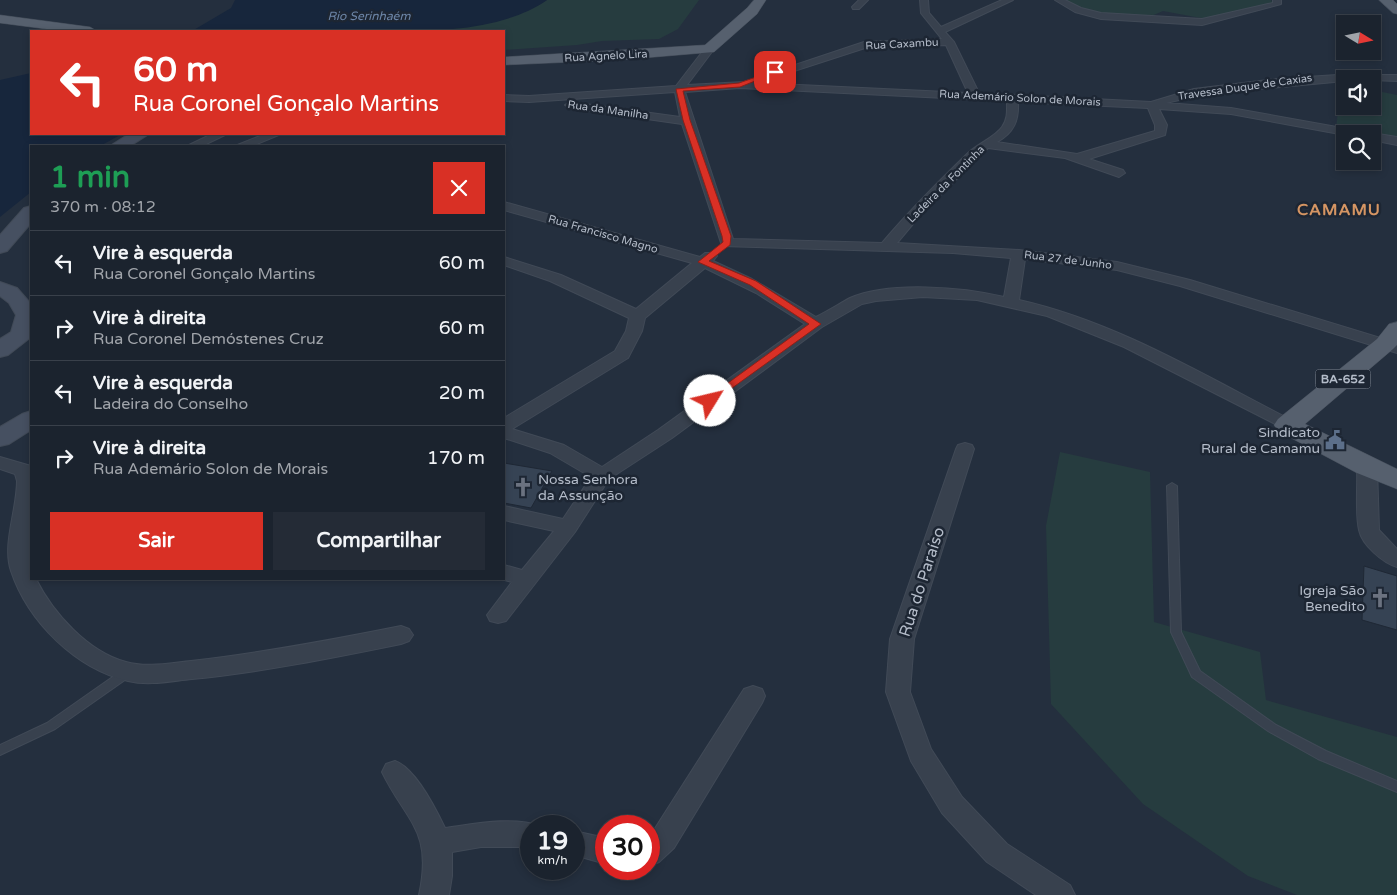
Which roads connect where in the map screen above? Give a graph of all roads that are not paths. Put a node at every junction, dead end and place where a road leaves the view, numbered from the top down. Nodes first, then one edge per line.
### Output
1 (760, 0) edge
2 (864, 0) edge
3 (924, 0) edge
4 (1009, 0) edge
5 (1059, 0) edge
6 (1277, 0) edge
7 (1385, 0) edge
8 (856, 7) dead end
9 (1397, 10) edge
10 (0, 19) edge
11 (82, 30) edge
12 (941, 30) junction
13 (949, 42) junction
14 (709, 49) junction
15 (505, 60) edge
16 (1397, 78) edge
17 (740, 85) junction
18 (680, 89) junction
19 (975, 96) junction
20 (505, 98) edge
21 (1012, 98) junction
22 (529, 99) junction
23 (1152, 105) junction
24 (687, 120) junction
25 (1336, 130) edge
26 (139, 135) edge
27 (219, 135) edge
28 (272, 135) edge
29 (1381, 138) edge
30 (1397, 141) edge
31 (985, 144) junction
32 (120, 145) edge
33 (195, 145) edge
34 (245, 145) edge
35 (1078, 158) junction
36 (1119, 173) dead end
37 (505, 206) edge
38 (30, 213) edge
39 (727, 243) junction
40 (887, 246) junction
41 (0, 247) edge
42 (1019, 254) junction
43 (505, 261) edge
44 (703, 262) junction
45 (0, 288) edge
46 (1012, 302) junction
47 (637, 316) junction
48 (816, 324) junction
49 (26, 338) edge
50 (1393, 341) edge
51 (0, 350) edge
52 (30, 420) edge
53 (505, 425) edge
54 (1287, 425) junction
55 (505, 432) edge
56 (0, 438) edge
57 (966, 449) dead end
58 (0, 463) edge
59 (1367, 467) junction
60 (602, 475) junction
61 (1397, 480) edge
62 (1172, 486) dead end
63 (505, 513) edge
64 (568, 527) junction
65 (1397, 560) edge
66 (505, 572) edge
67 (528, 580) junction
68 (498, 615) dead end
69 (401, 635) dead end
70 (128, 672) junction
71 (753, 696) dead end
72 (0, 750) edge
73 (395, 772) dead end
74 (1397, 787) edge
75 (520, 835) edge
76 (437, 842) junction
77 (660, 843) edge
78 (434, 895) edge
79 (1060, 895) edge

1 - 14 main road
2 - 8 street
3 - 12 street
4 - 12 street
5 - 6 street
7 - 9 main road
10 - 11 main road
12 - 13 street
13 - 17 street, Rua Caxambu
13 - 19 street
14 - 15 main road, Rua Agnelo Lira
14 - 18 street
16 - 23 street, Travessa Duque de Caxias
17 - 18 street, Rua Ademário Solon de Morais
17 - 19 street, Rua Ademário Solon de Morais
18 - 22 street, Rua da Manilha
18 - 24 street
19 - 21 street, Rua Ademário Solon de Morais
20 - 22 street, Rua da Manilha
21 - 23 street, Rua Ademário Solon de Morais
21 - 31 street, Ladeira da Fontinha
22 - 24 street, Rua da Manilha
23 - 25 street, Rua Ademário Solon de Morais
23 - 35 street
24 - 39 street
26 - 32 street
27 - 33 street
28 - 34 street
29 - 30 street
31 - 35 street
31 - 40 street, Ladeira da Fontinha
35 - 36 street
37 - 44 street, Rua Francisco Magno
38 - 41 street
39 - 40 street, Rua 27 de Junho
39 - 44 street
40 - 42 street, Rua 27 de Junho
42 - 46 street
42 - 50 street, Rua 27 de Junho
43 - 47 street
44 - 47 street
44 - 48 street, Rua Francisco Magno
45 - 49 street
46 - 48 street
46 - 54 street
47 - 53 street
48 - 60 street
49 - 51 street
50 - 54 main road, BA-652
52 - 56 street
54 - 59 main road
55 - 60 street
57 - 79 street, Rua do Paraíso
58 - 70 street
59 - 61 main road
59 - 65 street
60 - 64 street
62 - 74 lane
63 - 64 street
64 - 67 street
66 - 67 street
67 - 68 street
69 - 70 street
70 - 72 lane
71 - 77 street
73 - 76 street
75 - 76 street
76 - 78 street

